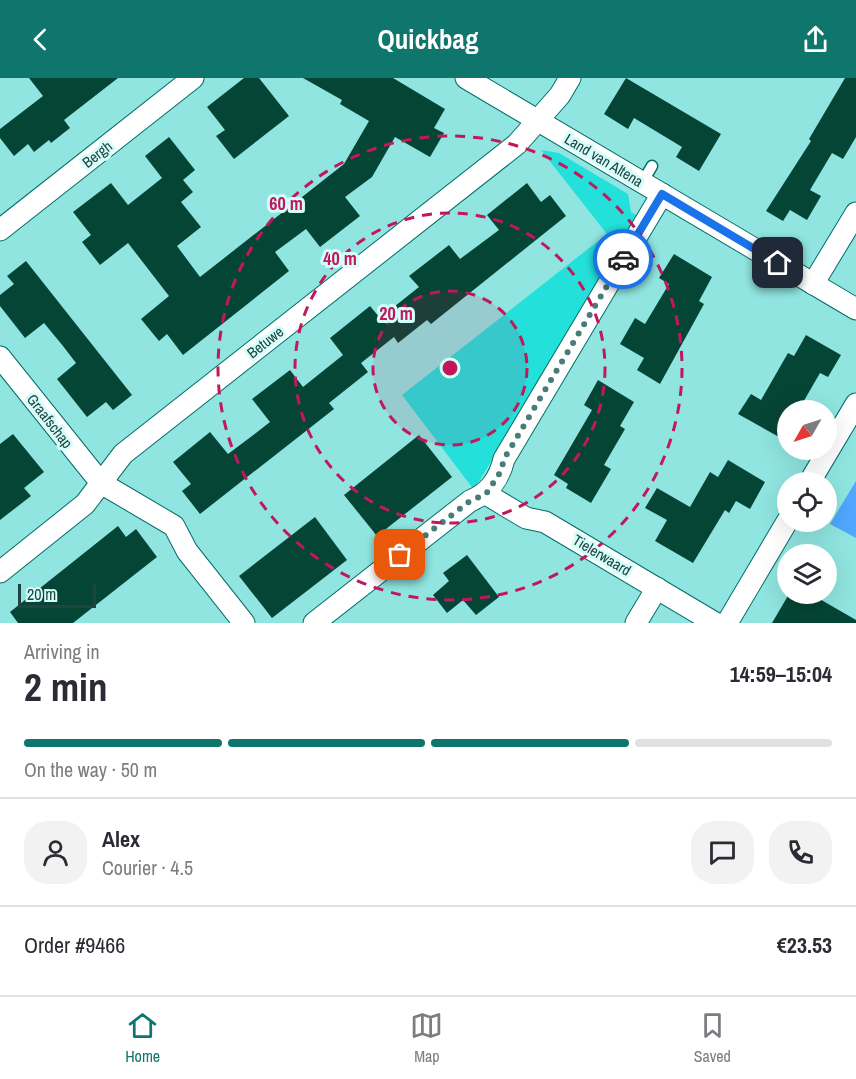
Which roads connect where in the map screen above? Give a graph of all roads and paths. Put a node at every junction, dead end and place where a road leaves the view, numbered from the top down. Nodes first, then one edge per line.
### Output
1 (193, 78) edge
2 (466, 78) edge
3 (570, 78) edge
4 (538, 120) junction
5 (662, 194) junction
6 (856, 213) edge
7 (0, 230) edge
8 (813, 284) junction
9 (856, 309) edge
10 (0, 357) edge
11 (856, 404) edge
12 (816, 472) edge
13 (101, 483) junction
14 (486, 494) junction
15 (781, 532) edge
16 (0, 572) edge
17 (657, 588) junction
18 (244, 623) edge
19 (314, 623) edge
20 (636, 623) edge
21 (715, 623) edge
22 (727, 623) edge

1 - 7 street, Bergh
2 - 4 street, Land van Altena
3 - 4 street, Betuwe
4 - 5 street, Land van Altena
4 - 13 street, Betuwe
5 - 8 street, Land van Altena
5 - 14 street
6 - 8 street
8 - 9 street, Land van Altena
10 - 13 street, Graafschap
11 - 12 street
13 - 16 street, Betuwe
13 - 18 street
14 - 17 street, Tielerwaard
14 - 19 street
15 - 22 street
17 - 20 street
17 - 21 street, Tielerwaard

